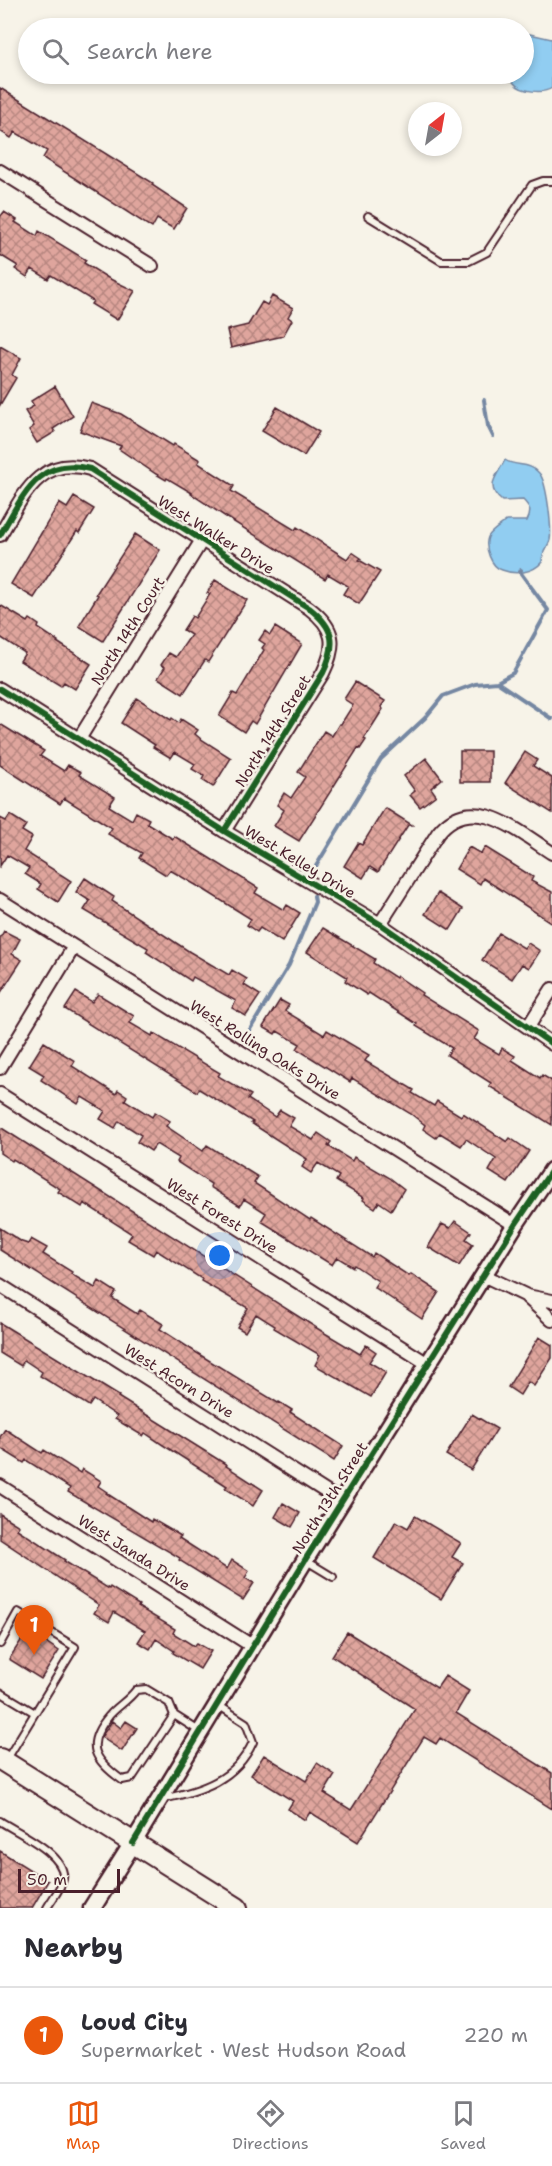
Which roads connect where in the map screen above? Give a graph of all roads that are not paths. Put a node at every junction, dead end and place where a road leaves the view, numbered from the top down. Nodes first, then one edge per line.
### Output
1 (1, 173) edge
2 (552, 181) edge
3 (368, 216) dead end
4 (152, 266) dead end
5 (0, 535) edge
6 (202, 540) junction
7 (333, 641) joint
8 (0, 689) edge
9 (79, 738) junction
10 (224, 831) junction
11 (552, 853) edge
12 (0, 900) edge
13 (380, 924) junction
14 (73, 948) junction
15 (552, 989) edge
16 (528, 1027) junction
17 (552, 1044) edge
18 (0, 1068) edge
19 (0, 1094) edge
20 (552, 1170) edge
21 (515, 1225) junction
22 (485, 1276) junction
23 (0, 1285) edge
24 (526, 1296) junction
25 (552, 1302) edge
26 (552, 1320) edge
27 (429, 1364) junction
28 (0, 1486) edge
29 (342, 1502) junction
30 (305, 1560) junction
31 (333, 1577) dead end
32 (0, 1644) edge
33 (252, 1646) junction
34 (0, 1692) edge
35 (216, 1704) junction
36 (35, 1713) junction
37 (174, 1715) junction
38 (200, 1731) junction
39 (3, 1761) edge
40 (159, 1800) junction
41 (0, 1821) edge
42 (133, 1843) junction
43 (47, 1908) edge
44 (92, 1908) edge
45 (237, 1908) edge

1 - 4 street
2 - 3 lane
5 - 6 street, West Walker Drive
6 - 7 street, West Walker Drive
6 - 9 street, North 14th Court
7 - 10 street, North 14th Street
8 - 9 street, West Kelley Drive
9 - 10 street, West Kelley Drive
10 - 13 street, West Kelley Drive
11 - 13 street
12 - 14 street, West Rolling Oaks Drive
13 - 16 street, West Kelley Drive
14 - 18 street
14 - 21 street, West Rolling Oaks Drive
15 - 16 street
16 - 17 street, West Kelley Drive
19 - 27 street, West Forest Drive
20 - 21 street, North 13th Street
21 - 22 street, North 13th Street
22 - 24 street
22 - 27 street, North 13th Street
23 - 29 street, West Acorn Drive
24 - 25 street
24 - 26 street
27 - 29 street, North 13th Street
28 - 33 street, West Janda Drive
29 - 30 street, North 13th Street
30 - 31 lane
30 - 33 street, North 13th Street
32 - 36 lane
33 - 35 street, North 13th Street
34 - 36 lane
35 - 38 street, North 13th Street
35 - 40 lane
36 - 39 lane
37 - 37 lane
37 - 38 lane
38 - 40 street, North 13th Street
39 - 42 highway
40 - 42 street, North 13th Street
41 - 43 lane
42 - 44 main road, North 13th Street
42 - 45 highway

